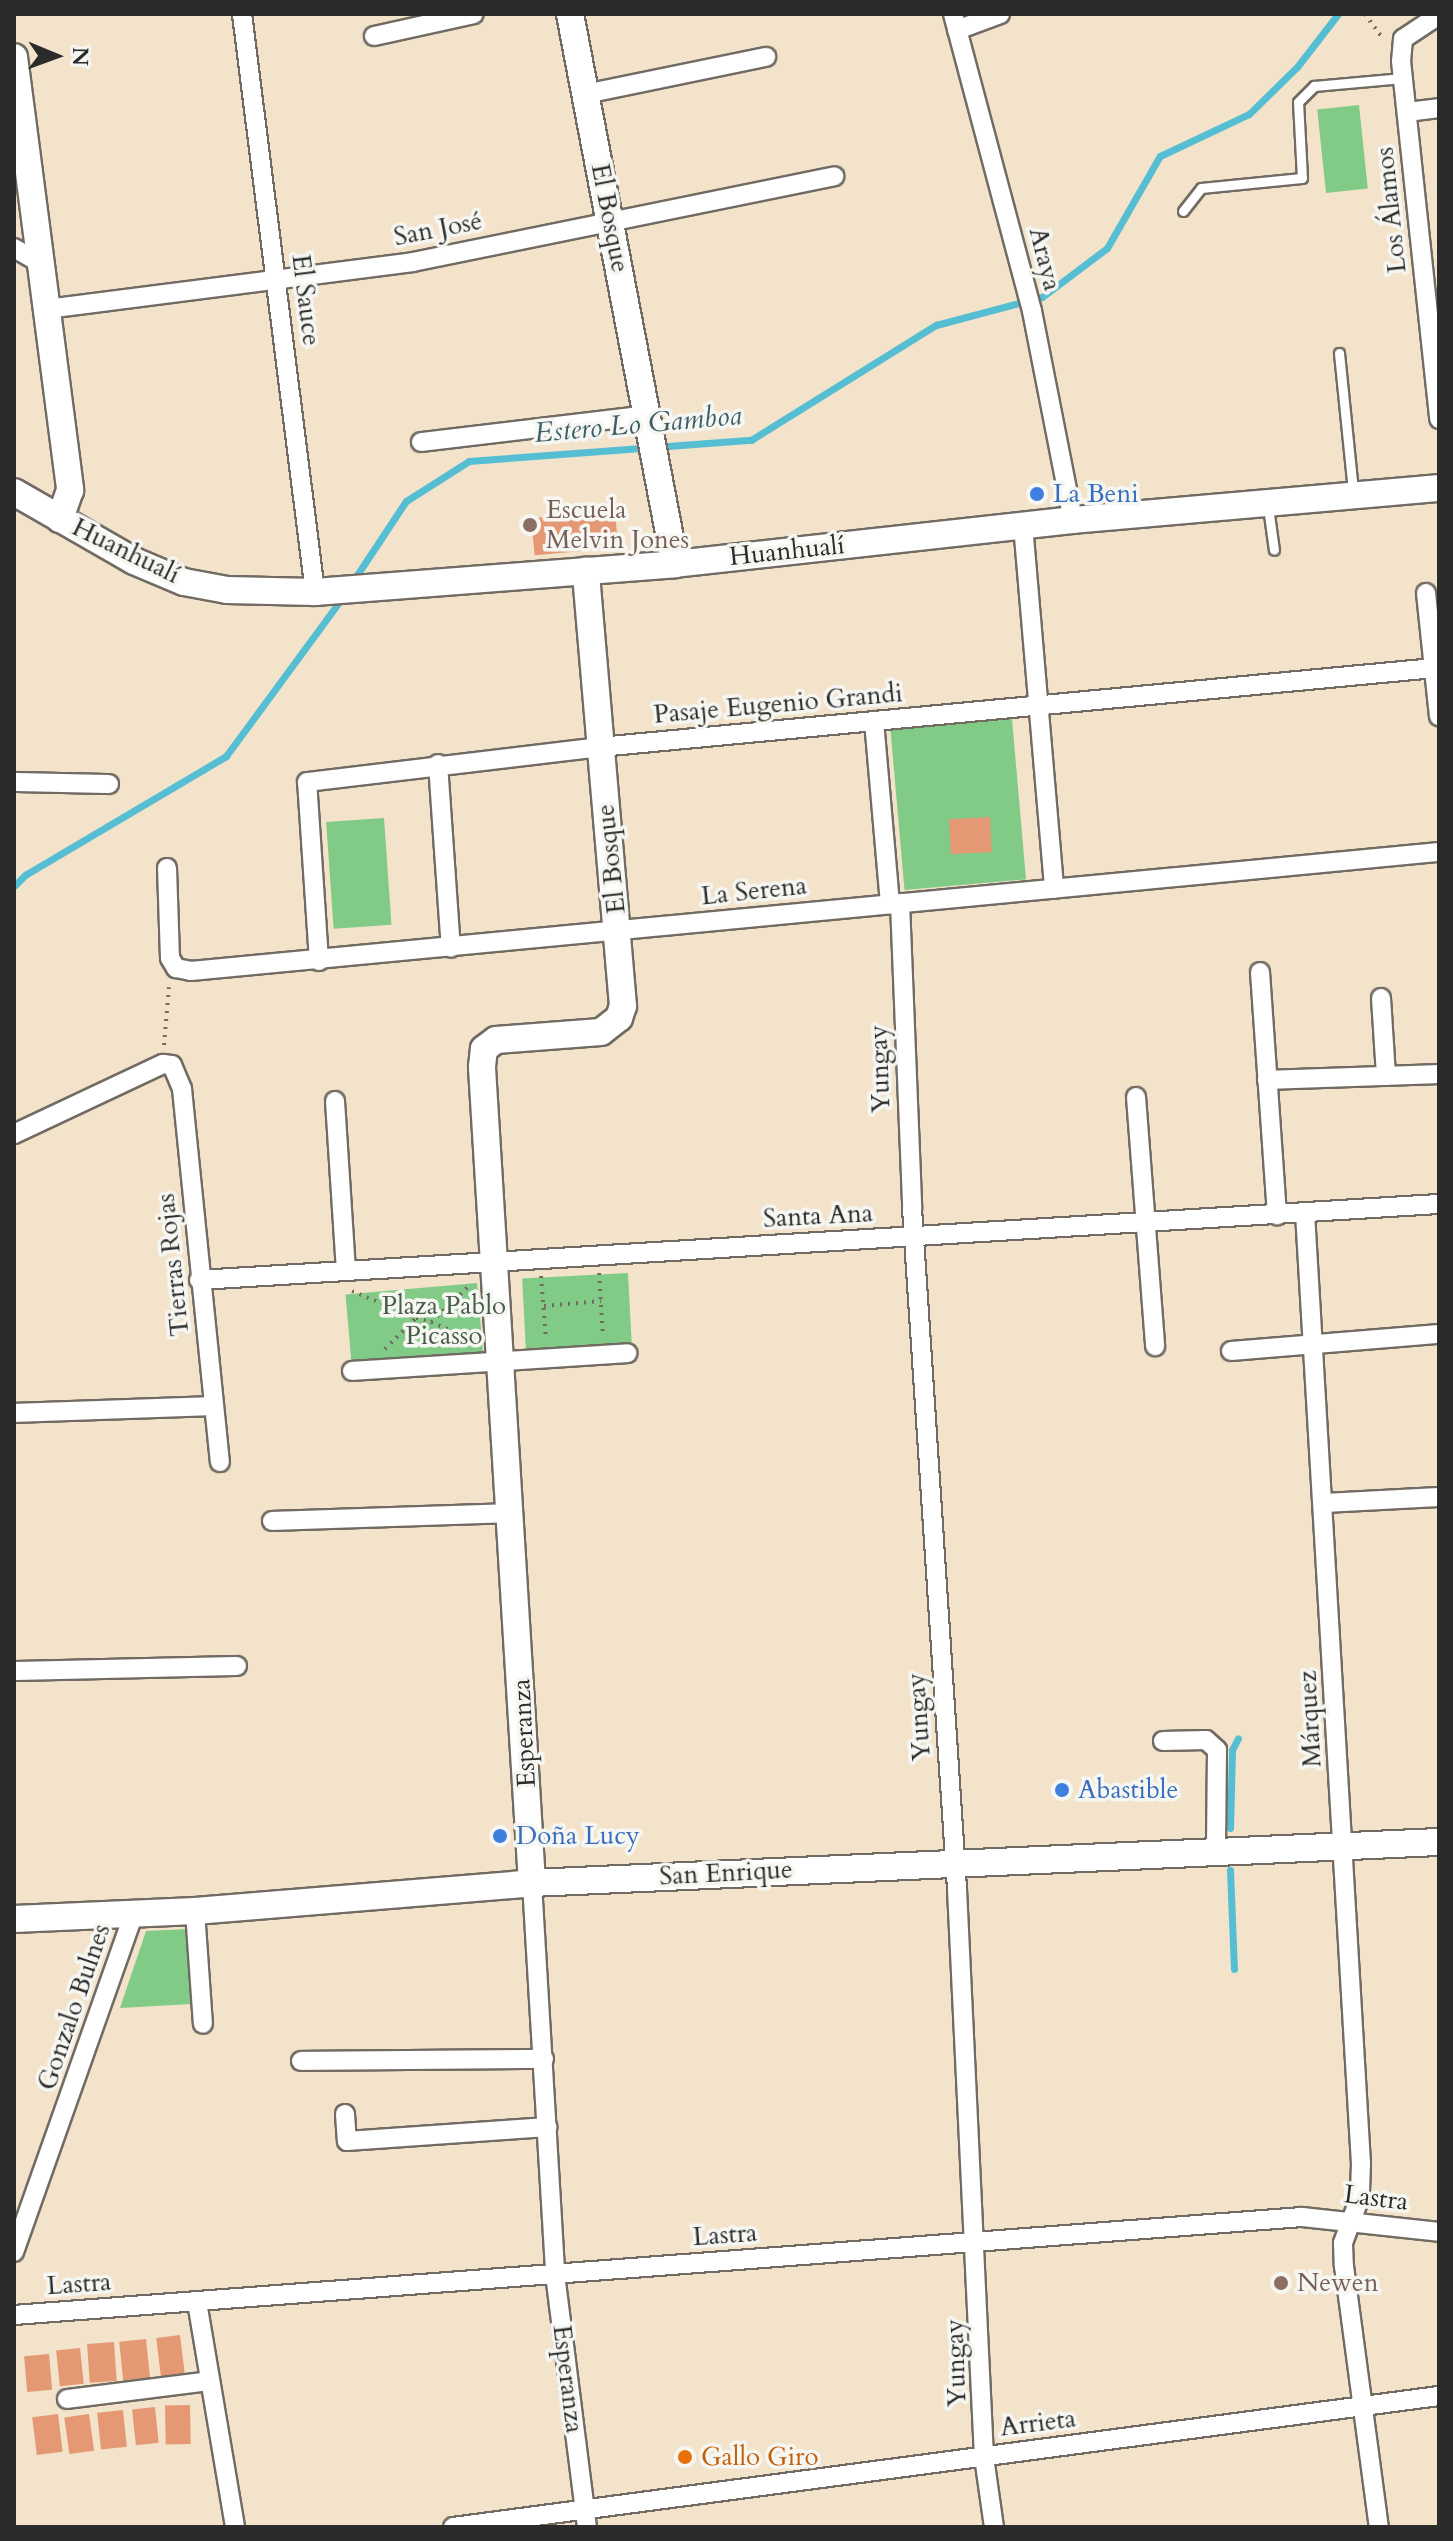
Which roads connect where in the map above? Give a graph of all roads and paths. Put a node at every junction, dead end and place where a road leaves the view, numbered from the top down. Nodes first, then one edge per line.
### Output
1 (242, 14) edge
2 (474, 14) edge
3 (570, 14) edge
4 (1000, 14) edge
5 (1439, 15) edge
6 (955, 22) edge
7 (374, 36) dead end
8 (14, 57) edge
9 (766, 57) dead end
10 (1403, 78) junction
11 (16, 94) edge
12 (585, 94) junction
13 (1439, 108) edge
14 (1407, 112) junction
15 (834, 176) dead end
16 (1183, 211) dead end
17 (611, 222) junction
18 (14, 248) edge
19 (38, 262) junction
20 (278, 281) junction
21 (47, 309) junction
22 (1339, 353) dead end
23 (1439, 419) edge
24 (650, 420) junction
25 (421, 442) dead end
26 (1439, 488) edge
27 (14, 492) edge
28 (1354, 496) junction
29 (1267, 503) junction
30 (60, 519) junction
31 (1073, 520) junction
32 (1023, 525) junction
33 (1274, 550) dead end
34 (675, 564) junction
35 (586, 571) junction
36 (325, 592) junction
37 (1426, 593) dead end
38 (1434, 668) junction
39 (1037, 705) junction
40 (1439, 716) edge
41 (874, 721) junction
42 (600, 747) junction
43 (438, 764) junction
44 (14, 782) edge
45 (109, 784) dead end
46 (1439, 852) edge
47 (167, 868) dead end
48 (1054, 889) junction
49 (895, 903) junction
50 (618, 930) junction
51 (451, 948) junction
52 (319, 961) junction
53 (176, 968) junction
54 (1260, 972) dead end
55 (1381, 998) dead end
56 (496, 1040) joint
57 (168, 1064) junction
58 (1439, 1074) edge
59 (1386, 1076) junction
60 (1267, 1080) junction
61 (1136, 1097) dead end
62 (335, 1101) dead end
63 (14, 1134) edge
64 (1439, 1204) edge
65 (1305, 1213) junction
66 (1277, 1215) junction
67 (1149, 1223) junction
68 (914, 1237) junction
69 (598, 1255) junction
70 (540, 1258) junction
71 (496, 1260) junction
72 (346, 1271) junction
73 (199, 1280) junction
74 (601, 1301) junction
75 (543, 1306) junction
76 (416, 1318) junction
77 (431, 1322) junction
78 (1439, 1334) edge
79 (1312, 1343) junction
80 (1155, 1346) dead end
81 (1231, 1351) dead end
82 (627, 1353) dead end
83 (605, 1354) junction
84 (547, 1359) junction
85 (504, 1362) junction
86 (357, 1370) joint
87 (213, 1406) junction
88 (14, 1413) edge
89 (220, 1462) dead end
90 (1439, 1497) edge
91 (1324, 1503) junction
92 (512, 1513) junction
93 (272, 1521) dead end
94 (237, 1666) dead end
95 (14, 1671) edge
96 (1163, 1741) dead end
97 (1439, 1842) edge
98 (1343, 1847) junction
99 (1216, 1851) junction
100 (955, 1864) junction
101 (532, 1883) junction
102 (195, 1911) junction
103 (134, 1914) junction
104 (14, 1919) edge
105 (203, 2024) dead end
106 (544, 2059) junction
107 (301, 2061) dead end
108 (345, 2114) dead end
109 (548, 2127) junction
110 (1348, 2220) junction
111 (1439, 2232) edge
112 (977, 2242) junction
113 (14, 2252) edge
114 (555, 2274) junction
115 (197, 2302) junction
116 (14, 2315) edge
117 (210, 2381) junction
118 (1439, 2396) edge
119 (67, 2399) dead end
120 (1363, 2407) junction
121 (984, 2457) junction
122 (586, 2518) edge
123 (235, 2527) edge
124 (453, 2527) edge
125 (994, 2527) edge
126 (1379, 2527) edge

1 - 20 street, El Sauce
2 - 7 street
3 - 12 street, El Bosque
4 - 6 street
5 - 10 street, Los Álamos
6 - 31 street, Araya
8 - 11 street
9 - 12 street
10 - 14 street, Los Álamos
10 - 16 lane
11 - 19 street
12 - 17 street, El Bosque
13 - 14 street
14 - 23 street, Los Álamos
15 - 17 street, San José
17 - 20 street, San José
17 - 24 street, El Bosque
18 - 19 street
19 - 21 street
20 - 21 street, San José
20 - 36 street, El Sauce
21 - 30 street
22 - 28 lane
24 - 25 street
24 - 34 street, El Bosque
26 - 28 street, Huanhualí
27 - 30 street, Huanhualí
28 - 29 street, Huanhualí
29 - 31 street, Huanhualí
29 - 33 lane
30 - 36 street, Huanhualí
31 - 32 street, Huanhualí
32 - 34 street, Huanhualí
32 - 39 street
34 - 35 street, Huanhualí
35 - 36 street, Huanhualí
35 - 42 street, El Bosque
37 - 38 street
38 - 39 street, Pasaje Eugenio Grandi
38 - 40 street
39 - 41 street, Pasaje Eugenio Grandi
39 - 48 street
41 - 42 street, Pasaje Eugenio Grandi
41 - 49 street, Yungay
42 - 43 street, Pasaje Eugenio Grandi
42 - 50 street, El Bosque
43 - 51 street
43 - 52 street, Pasaje Eugenio Grandi
44 - 45 street
46 - 48 street, La Serena
47 - 53 street
48 - 49 street, La Serena
49 - 50 street, La Serena
49 - 68 street, Yungay
50 - 51 street, La Serena
50 - 56 street, El Bosque
51 - 52 street, La Serena
52 - 53 street, La Serena
53 - 57 path
54 - 60 street
55 - 59 street
56 - 71 street, Esperanza
57 - 63 street
57 - 73 street, Tierras Rojas
58 - 59 street
59 - 60 street
60 - 66 street
61 - 67 street
62 - 72 street
64 - 65 street, Santa Ana
65 - 66 street, Santa Ana
65 - 79 street, Márquez
66 - 67 street, Santa Ana
67 - 68 street, Santa Ana
67 - 80 street
68 - 69 street, Santa Ana
68 - 100 street, Yungay
69 - 70 street, Santa Ana
69 - 74 path
70 - 71 street, Santa Ana
70 - 75 path
71 - 72 street, Santa Ana
71 - 77 path
71 - 85 street, Esperanza
72 - 73 street, Santa Ana
72 - 76 path
73 - 87 street, Tierras Rojas
74 - 75 path
74 - 83 path
75 - 84 path
76 - 77 path
76 - 86 path
77 - 85 path
78 - 79 street
79 - 81 street
79 - 91 street, Márquez
82 - 83 street
83 - 84 street
84 - 85 street
85 - 86 street
85 - 92 street, Esperanza
87 - 88 street
87 - 89 street, Tierras Rojas
90 - 91 street
91 - 98 street, Márquez
92 - 93 street
92 - 101 street, Esperanza
94 - 95 street
96 - 99 street
97 - 98 street, San Enrique
98 - 99 street, San Enrique
98 - 110 street, Márquez
99 - 100 street, San Enrique
100 - 101 street, San Enrique
100 - 112 street, Yungay
101 - 102 street, San Enrique
101 - 106 street, Esperanza
102 - 103 street, San Enrique
102 - 105 street
103 - 104 street, San Enrique
103 - 113 street, Gonzalo Bulnes
106 - 107 street
106 - 109 street, Esperanza
108 - 109 street
109 - 114 street, Esperanza
110 - 111 street, Lastra
110 - 112 street, Lastra
110 - 120 street, Márquez
112 - 114 street, Lastra
112 - 121 street, Yungay
114 - 115 street, Lastra
114 - 122 street, Esperanza
115 - 116 street, Lastra
115 - 117 street
117 - 119 street
117 - 123 street
118 - 120 street, Arrieta
120 - 121 street, Arrieta
120 - 126 street, Márquez
121 - 122 street, Arrieta
121 - 125 street, Yungay
122 - 124 street, Arrieta

